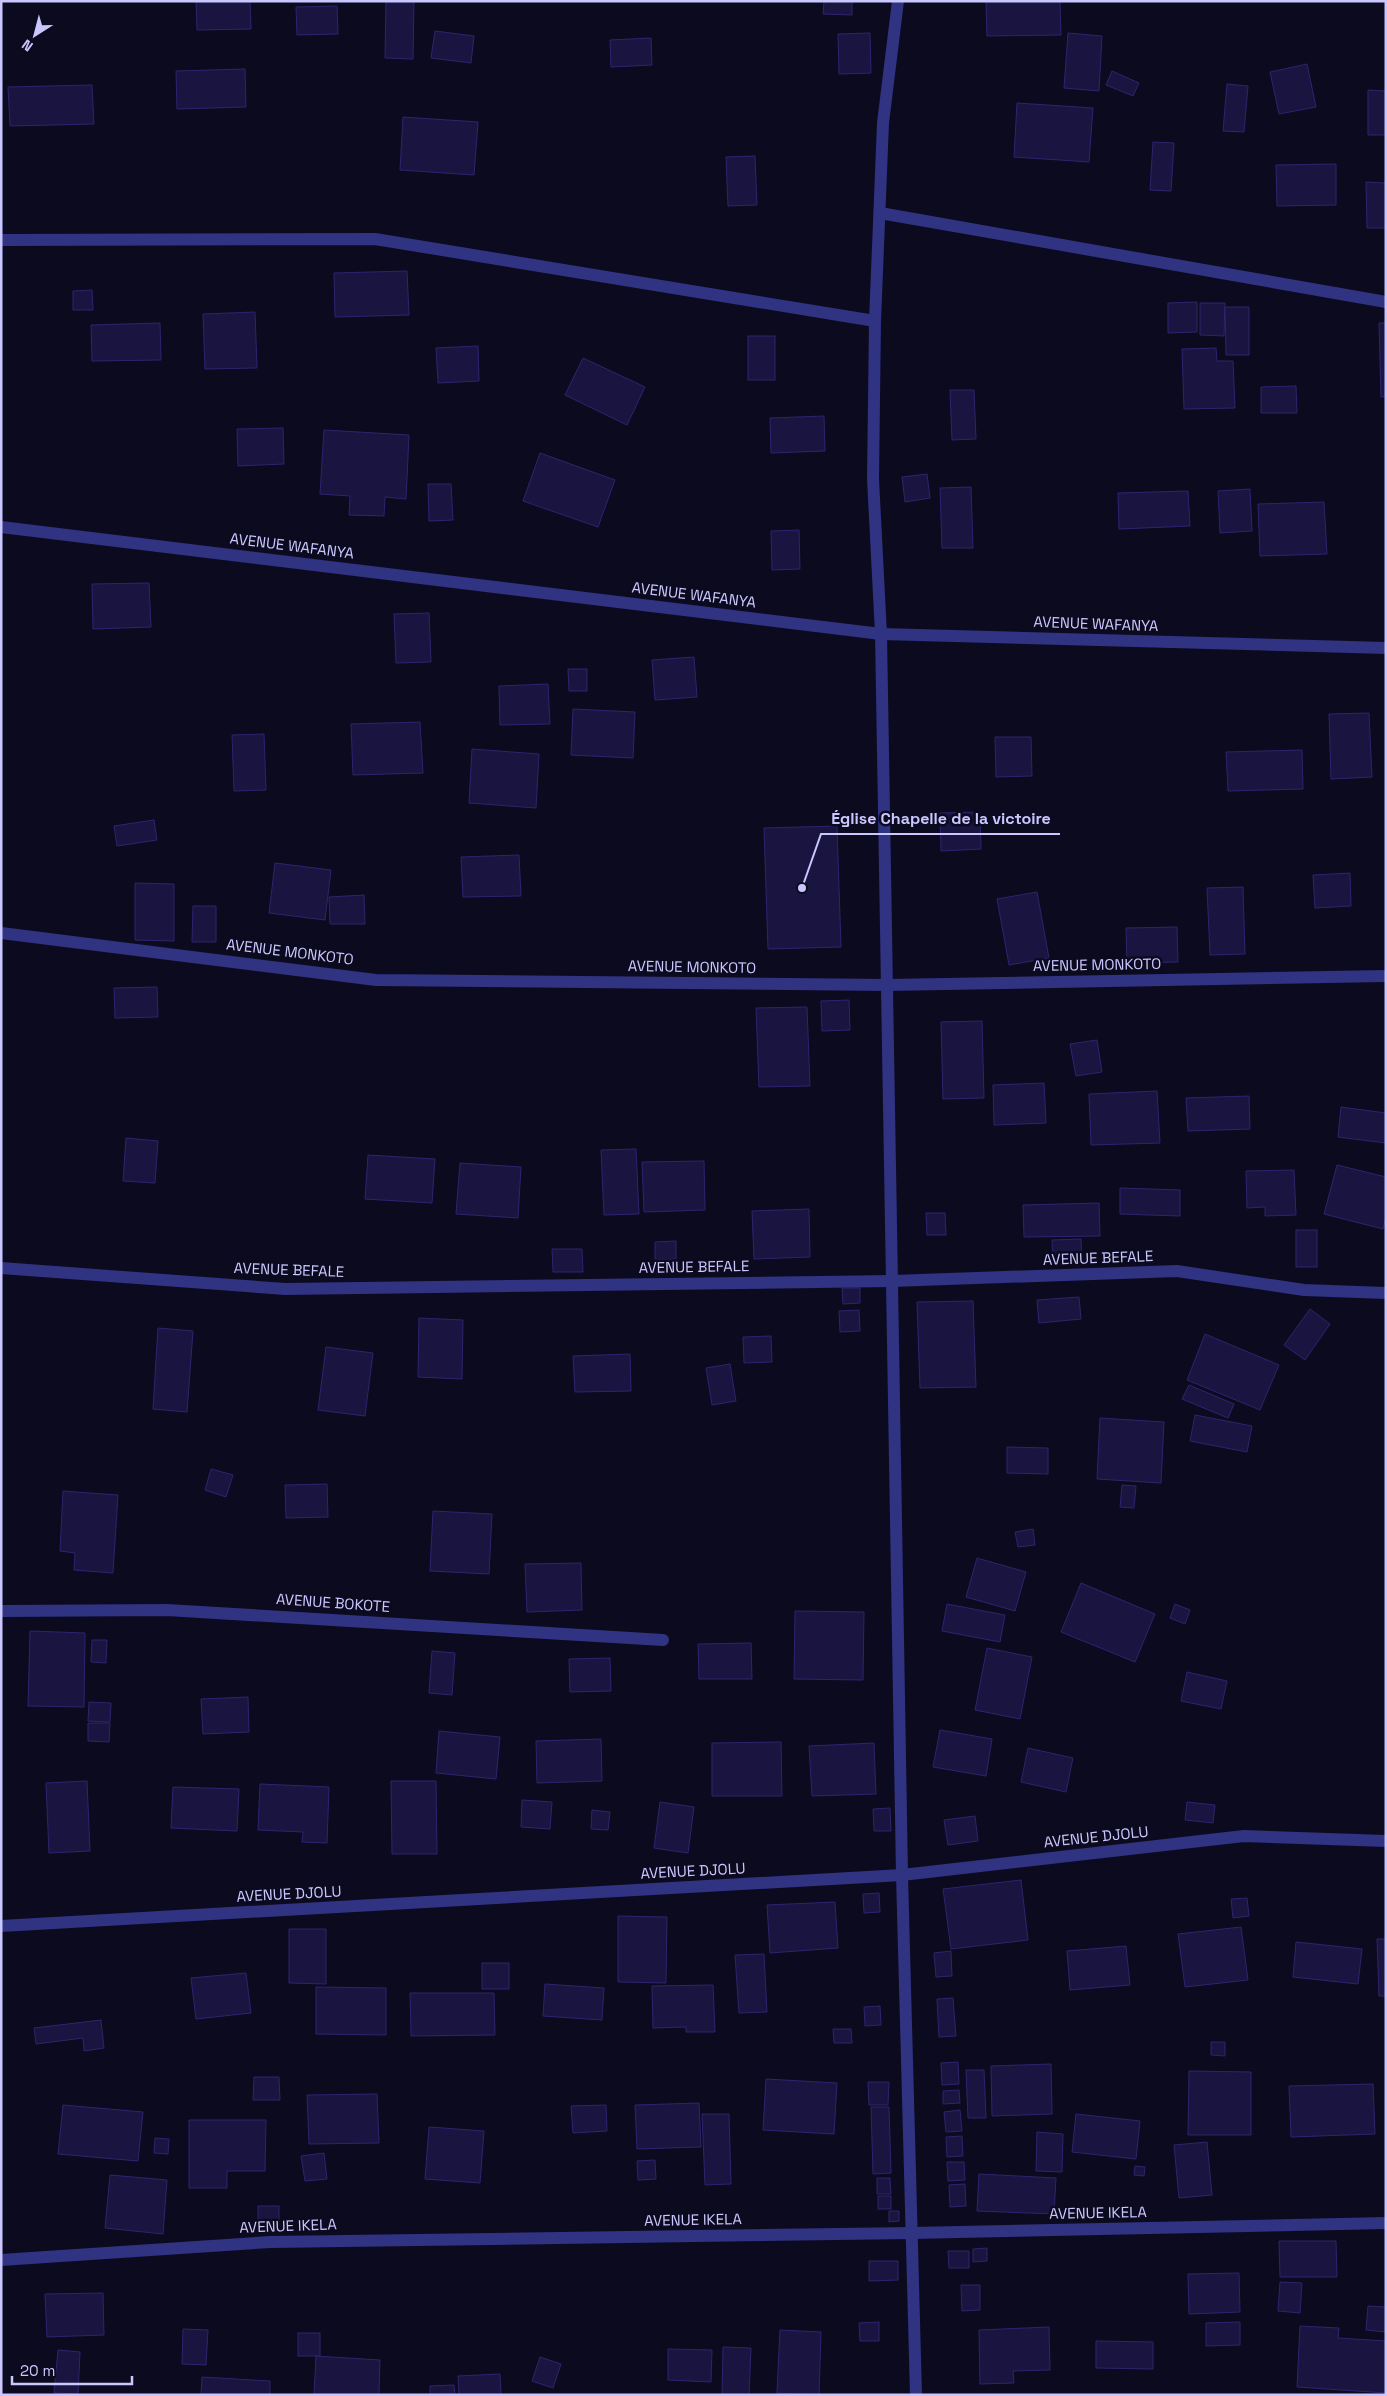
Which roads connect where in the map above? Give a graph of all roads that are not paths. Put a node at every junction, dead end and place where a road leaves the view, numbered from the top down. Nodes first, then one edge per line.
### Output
1 (898, 1) edge
2 (880, 213) junction
3 (1, 240) edge
4 (1386, 302) edge
5 (875, 321) junction
6 (1, 527) edge
7 (882, 634) junction
8 (1386, 648) edge
9 (1, 933) edge
10 (1386, 976) edge
11 (887, 985) junction
12 (1, 1268) edge
13 (892, 1281) junction
14 (1386, 1293) edge
15 (1, 1611) edge
16 (663, 1640) dead end
17 (1386, 1841) edge
18 (902, 1875) junction
19 (1, 1926) edge
20 (1386, 2223) edge
21 (912, 2233) junction
22 (1, 2260) edge
23 (916, 2395) edge

1 - 2 street
2 - 4 street
2 - 5 street
3 - 5 street
5 - 7 street
6 - 7 street, AVENUE WAFANYA
7 - 8 street, AVENUE WAFANYA
7 - 11 street
9 - 11 street, AVENUE MONKOTO
10 - 11 street, AVENUE MONKOTO
11 - 13 street
12 - 13 street, AVENUE BEFALE
13 - 14 street, AVENUE BEFALE
13 - 18 street
15 - 16 street, AVENUE BOKOTE
17 - 18 street, AVENUE DJOLU
18 - 19 street, AVENUE DJOLU
18 - 21 street
20 - 21 street, AVENUE IKELA
21 - 22 street, AVENUE IKELA
21 - 23 street

